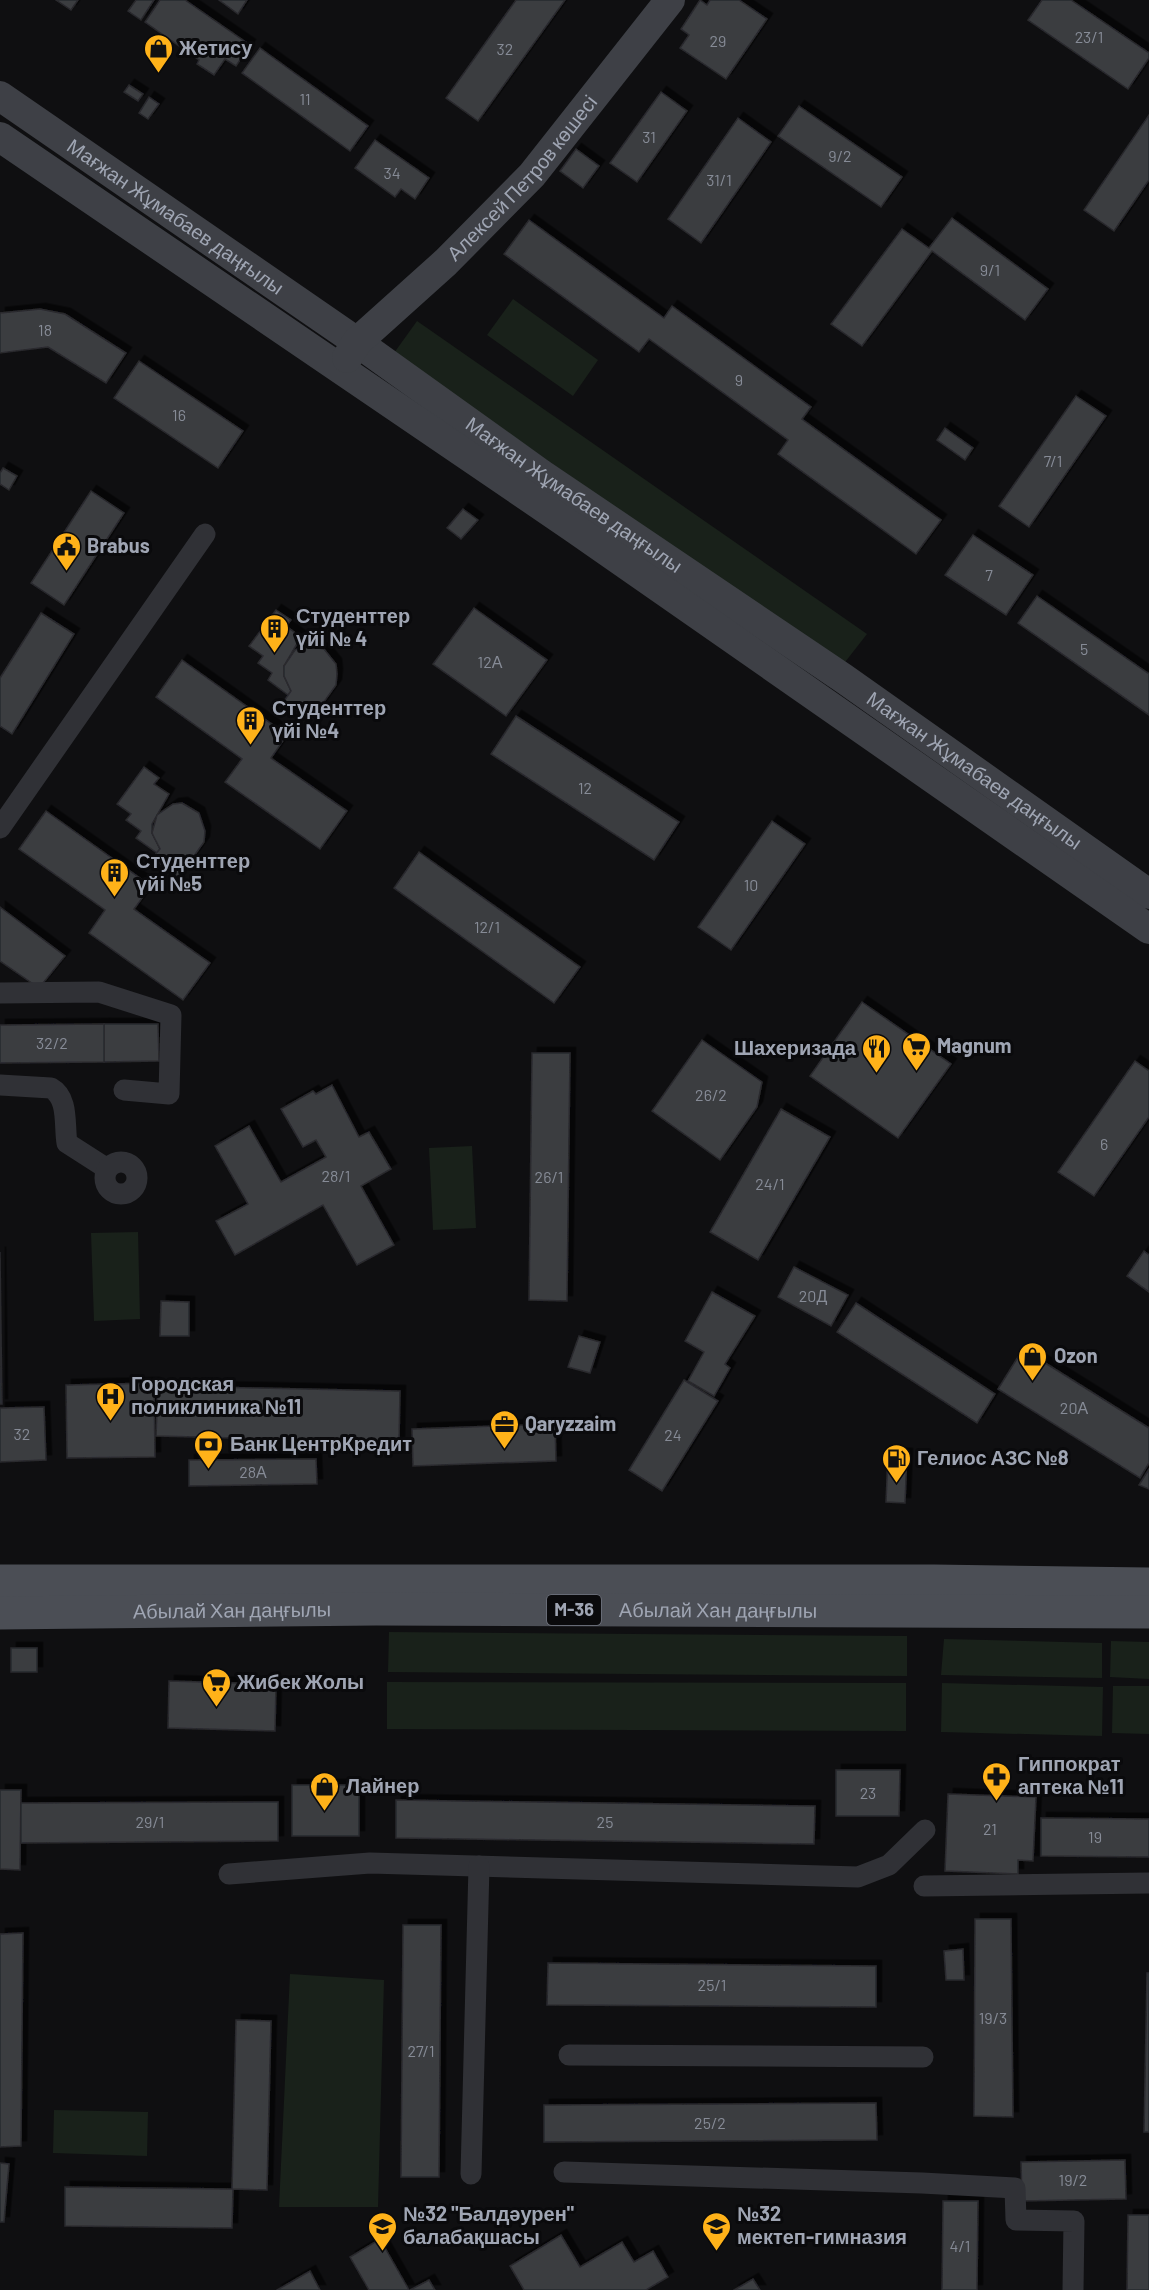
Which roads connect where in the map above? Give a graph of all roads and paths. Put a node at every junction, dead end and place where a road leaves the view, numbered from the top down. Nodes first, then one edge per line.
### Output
1 (670, 0) edge
2 (0, 96) edge
3 (0, 137) edge
4 (357, 342) junction
5 (340, 368) junction
6 (205, 534) dead end
7 (0, 828) edge
8 (1149, 894) edge
9 (1149, 929) edge
10 (0, 993) edge
11 (0, 1085) edge
12 (124, 1090) dead end
13 (106, 1168) dead end
14 (0, 1581) edge
15 (1149, 1584) edge
16 (1149, 1612) edge
17 (0, 1613) edge
18 (925, 1830) dead end
19 (478, 1866) junction
20 (229, 1874) dead end
21 (1149, 1883) edge
22 (924, 1886) dead end
23 (569, 2055) dead end
24 (923, 2057) dead end
25 (564, 2172) dead end
26 (471, 2174) dead end
27 (1073, 2290) edge

1 - 4 main road, Алексей Петров көшесі
2 - 4 main road, Мағжан Жұмабаев даңғылы
3 - 5 main road, Мағжан Жұмабаев даңғылы
4 - 5 main road, Алексей Петров көшесі
4 - 8 main road, Мағжан Жұмабаев даңғылы
5 - 9 main road, Мағжан Жұмабаев даңғылы
6 - 7 street
10 - 12 street
11 - 13 street
14 - 15 main road, Абылай Хан даңғылы / M-36
16 - 17 main road, Абылай Хан даңғылы / M-36
18 - 19 street
19 - 20 street
19 - 26 street
21 - 22 street
23 - 24 street
25 - 27 street

